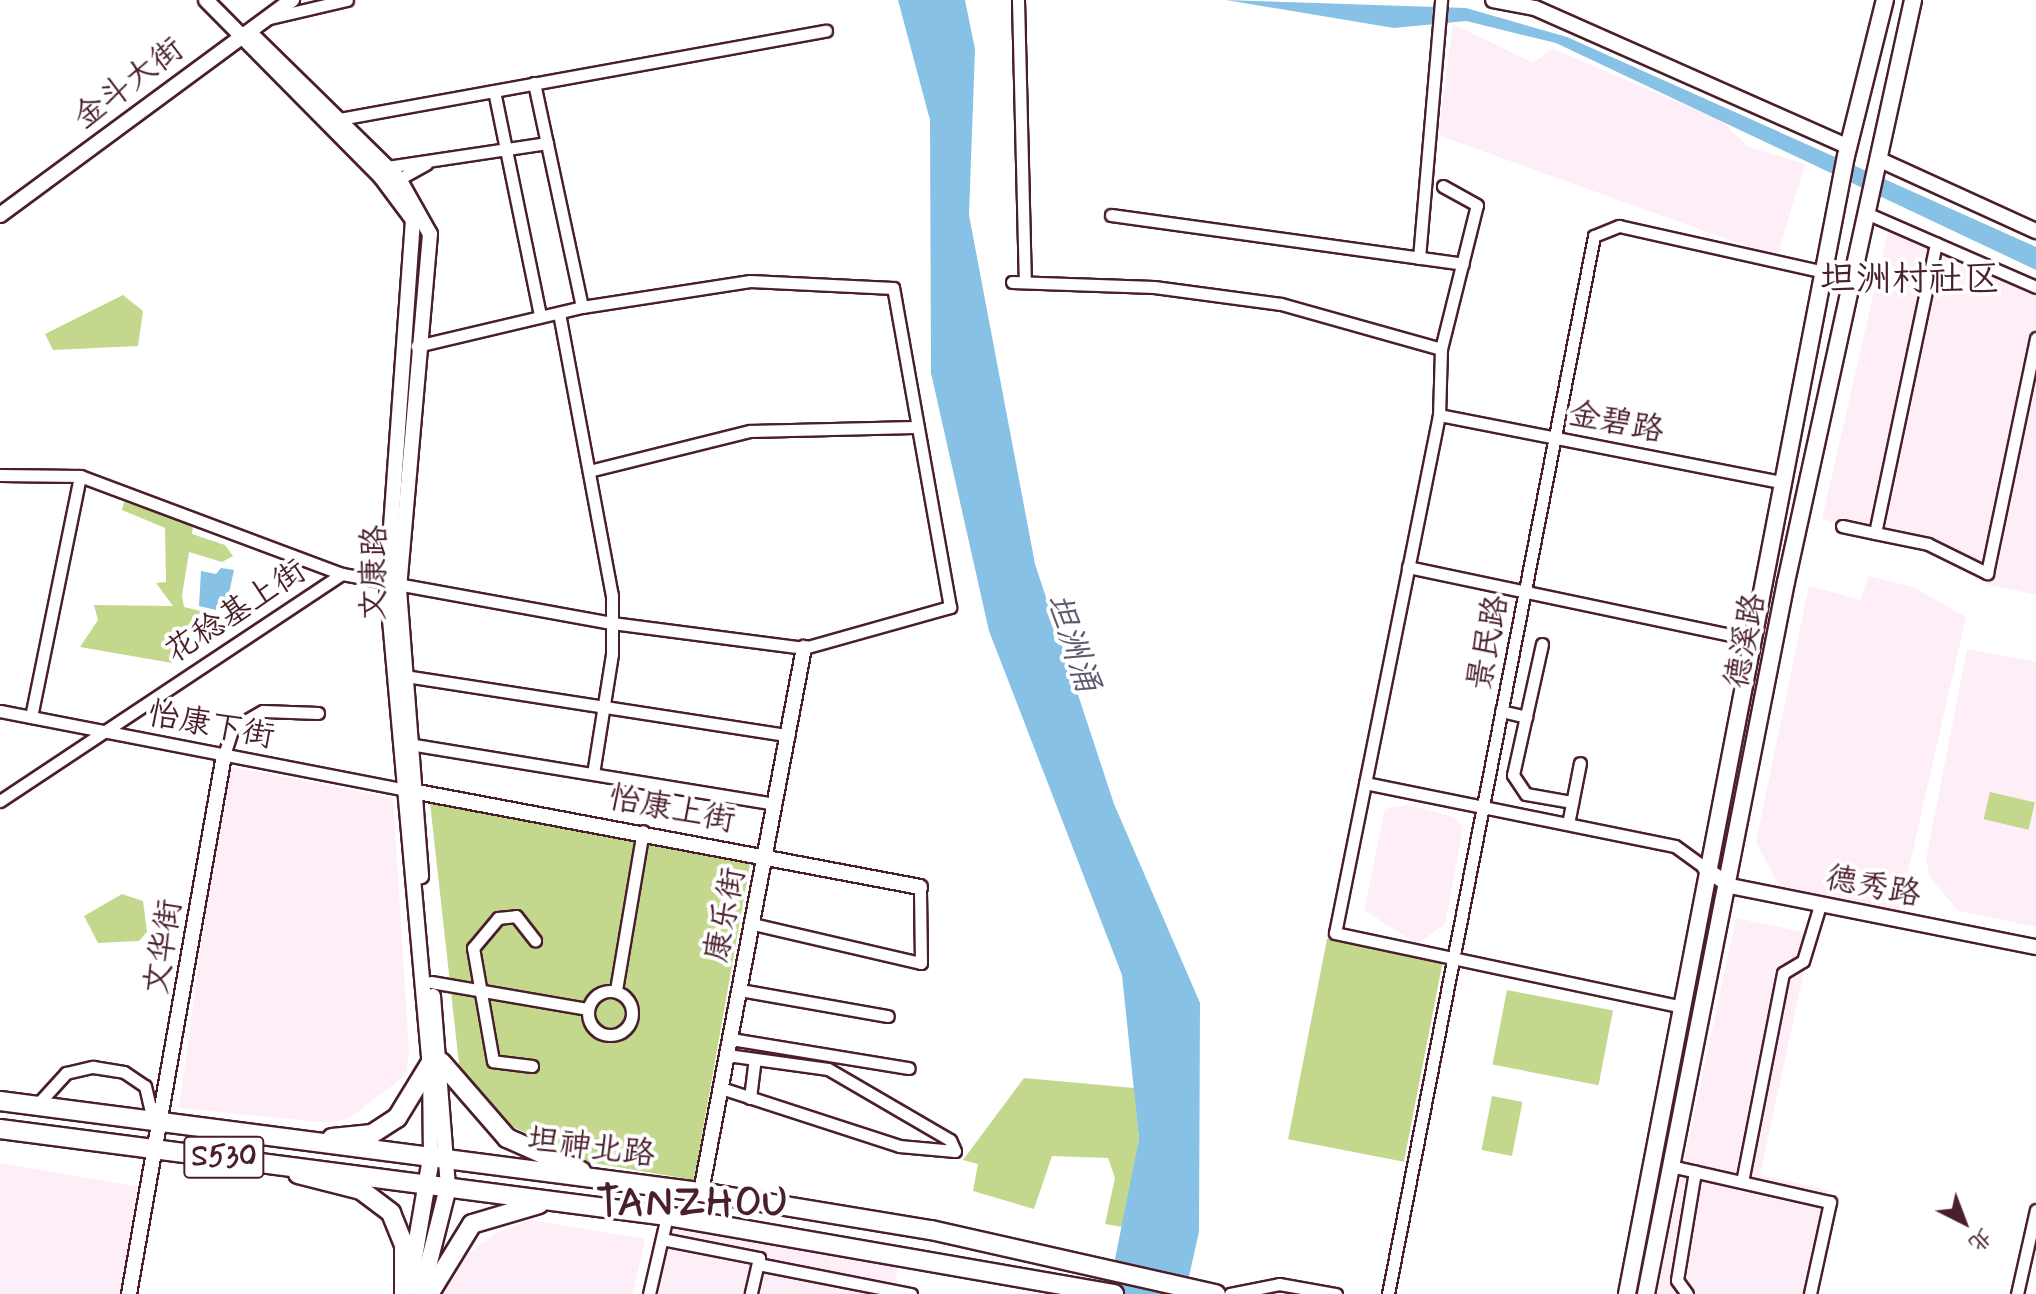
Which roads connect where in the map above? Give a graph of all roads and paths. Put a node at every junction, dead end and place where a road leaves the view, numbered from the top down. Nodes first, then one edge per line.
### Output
1 (206, 0) edge
2 (292, 0) edge
3 (347, 0) edge
4 (1018, 0) edge
5 (1441, 0) edge
6 (1493, 0) edge
7 (1885, 0) edge
8 (1913, 0) edge
9 (266, 19) junction
10 (826, 31) dead end
11 (244, 34) junction
12 (534, 83) junction
13 (494, 91) junction
14 (332, 121) junction
15 (547, 143) junction
16 (505, 149) junction
17 (1847, 151) junction
18 (435, 160) junction
19 (1877, 164) junction
20 (387, 167) junction
21 (399, 179) junction
22 (1443, 186) dead end
23 (1867, 208) junction
24 (0, 215) edge
25 (1111, 215) dead end
26 (2036, 231) edge
27 (1936, 243) junction
28 (1419, 258) junction
29 (1463, 264) junction
30 (1825, 272) junction
31 (2036, 287) edge
32 (582, 307) junction
33 (559, 313) junction
34 (540, 316) junction
35 (2036, 338) edge
36 (420, 343) junction
37 (1441, 349) junction
38 (405, 355) junction
39 (1439, 415) junction
40 (914, 427) junction
41 (1555, 438) junction
42 (589, 471) junction
43 (0, 475) edge
44 (80, 476) junction
45 (1782, 482) junction
46 (1842, 526) dead end
47 (1875, 533) junction
48 (1408, 567) junction
49 (342, 574) junction
50 (393, 588) junction
51 (1526, 588) junction
52 (612, 623) junction
53 (1750, 639) junction
54 (1542, 644) dead end
55 (804, 648) junction
56 (405, 676) junction
57 (604, 707) junction
58 (0, 711) edge
59 (1501, 711) junction
60 (318, 713) dead end
61 (31, 717) junction
62 (1526, 717) junction
63 (101, 732) junction
64 (788, 735) junction
65 (409, 744) junction
66 (224, 755) junction
67 (1580, 763) dead end
68 (593, 774) junction
69 (1365, 783) junction
70 (407, 790) junction
71 (0, 801) edge
72 (1572, 802) junction
73 (775, 804) junction
74 (1482, 806) junction
75 (1568, 824) junction
76 (643, 831) junction
77 (765, 857) junction
78 (1705, 868) junction
79 (1730, 886) junction
80 (920, 887) joint
81 (1820, 905) junction
82 (753, 924) junction
83 (535, 940) dead end
84 (2036, 947) edge
85 (1454, 956) junction
86 (431, 982) junction
87 (476, 990) junction
88 (616, 990) junction
89 (740, 990) junction
90 (1679, 1006) junction
91 (587, 1009) junction
92 (888, 1016) dead end
93 (731, 1039) junction
94 (727, 1055) junction
95 (755, 1059) junction
96 (436, 1063) junction
97 (532, 1066) dead end
98 (909, 1068) dead end
99 (721, 1088) junction
100 (750, 1098) junction
101 (0, 1101) edge
102 (36, 1106) junction
103 (158, 1122) junction
104 (0, 1129) edge
105 (295, 1141) junction
106 (159, 1149) junction
107 (440, 1160) junction
108 (269, 1163) junction
109 (1671, 1166) junction
110 (1695, 1171) junction
111 (606, 1180) junction
112 (428, 1182) junction
113 (1742, 1182) junction
114 (448, 1187) junction
115 (701, 1192) junction
116 (557, 1200) junction
117 (2036, 1210) edge
118 (667, 1216) junction
119 (662, 1239) junction
120 (758, 1264) junction
121 (1632, 1270) junction
122 (874, 1290) edge
123 (129, 1294) edge
124 (406, 1294) edge
125 (421, 1294) edge
126 (429, 1294) edge
127 (649, 1294) edge
128 (751, 1294) edge
129 (911, 1294) edge
130 (1114, 1294) edge
131 (1216, 1294) edge
132 (1230, 1294) edge
133 (1336, 1294) edge
134 (1388, 1294) edge
135 (1614, 1294) edge
136 (1627, 1294) edge
137 (1648, 1294) edge
138 (1687, 1294) edge
139 (1810, 1294) edge
140 (2017, 1294) edge

1 - 11 street
2 - 9 street, 金斗大街
3 - 9 street
4 - 37 street
5 - 28 street
6 - 17 street
7 - 17 main road, 德溪路
8 - 19 main road, 德溪路
9 - 11 street, 金斗大街
10 - 12 street
11 - 14 street
11 - 24 street, 金斗大街
12 - 13 street
12 - 15 street
13 - 14 street
13 - 16 street
14 - 20 street, 文康路
14 - 38 street
15 - 16 street
15 - 32 street
16 - 18 street
16 - 34 street
17 - 30 main road, 德溪路
18 - 20 street
18 - 21 street
19 - 23 main road, 德溪路
19 - 26 street
20 - 21 street, 文康路
21 - 36 street, 文康路
22 - 29 street
23 - 27 street
23 - 79 main road, 德溪路
25 - 28 street
27 - 31 street
27 - 47 street
28 - 29 street
29 - 37 street
30 - 41 street, 景民路
30 - 45 main road, 德溪路
32 - 33 street
32 - 40 street
33 - 34 street
33 - 42 street
34 - 36 street
35 - 47 street
36 - 38 street
36 - 50 street, 文康路
37 - 39 street
38 - 50 street
39 - 41 street, 金碧路
39 - 48 street
40 - 42 street
40 - 55 street
41 - 45 street, 金碧路
41 - 51 street, 景民路
42 - 52 street
43 - 44 street
44 - 49 street
44 - 61 street
45 - 53 main road, 德溪路
46 - 47 street
48 - 51 street
48 - 69 street
49 - 50 street
49 - 63 street, 花稔基上街
50 - 52 street
50 - 56 street, 文康路
50 - 70 street
51 - 53 street
51 - 59 street, 景民路
52 - 55 street
52 - 57 street
53 - 78 main road, 德溪路
54 - 62 street
55 - 64 street, 康乐街
56 - 57 street
56 - 65 street, 文康路
57 - 64 street
57 - 68 street
58 - 61 street, 怡康下街
59 - 62 street
59 - 74 street, 景民路
60 - 66 street
61 - 63 street, 怡康下街
62 - 72 street
63 - 66 street, 怡康下街
63 - 71 street, 花稔基上街
64 - 73 street, 康乐街
65 - 68 street
65 - 70 street, 文康路
66 - 70 street, 怡康下街
66 - 103 street, 文华街
67 - 72 street
68 - 73 street
69 - 74 street
69 - 85 street
70 - 76 street, 怡康上街
70 - 86 street, 文康路
70 - 96 street
72 - 75 street
73 - 77 street, 康乐街
74 - 75 street
74 - 85 street, 景民路
75 - 78 street
76 - 77 street, 怡康上街
76 - 88 street
77 - 80 street, 怡康上街
77 - 82 street, 康乐街
78 - 79 street, 德秀路
78 - 90 main road, 德溪路
79 - 81 street, 德秀路
79 - 109 main road, 德溪路
80 - 82 street
81 - 84 street, 德秀路
81 - 113 street
82 - 89 street, 康乐街
83 - 87 street
85 - 90 street
85 - 134 street, 景民路
86 - 87 street
86 - 96 street, 文康路
87 - 91 street
87 - 97 street
88 - 91 street
88 - 91 street
89 - 92 street
89 - 93 street, 康乐街
90 - 121 main road, 德溪路
93 - 94 street, 康乐街
93 - 98 street
94 - 95 street
94 - 99 street, 康乐街
95 - 100 street
95 - 100 street
96 - 105 main road
96 - 107 street
96 - 111 main road
99 - 100 street
99 - 115 street, 康乐街
101 - 102 main road, 坦神北路 / S530
102 - 103 main road, 坦神北路 / S530
102 - 103 street
103 - 105 main road, 坦神北路 / S530
103 - 106 street, 文华街
104 - 106 main road, 坦神北路 / S530
105 - 107 main road, 坦神北路 / S530
106 - 108 main road, 坦神北路 / S530
106 - 123 street, 文华街
107 - 111 main road, 坦神北路 / S530
107 - 112 main road
107 - 114 street
108 - 112 main road, 坦神北路 / S530
108 - 124 main road
109 - 110 street
109 - 137 main road, 德溪路
110 - 113 street
110 - 138 street
111 - 115 main road, 坦神北路 / S530
112 - 114 main road, 坦神北路 / S530
112 - 124 main road
113 - 139 street
114 - 116 main road, 坦神北路 / S530
114 - 125 main road
115 - 131 main road, 坦神北路 / S530
116 - 118 main road, 坦神北路 / S530
116 - 126 main road
117 - 140 street
118 - 119 street
118 - 130 main road, 坦神北路 / S530
119 - 120 street
119 - 127 street
120 - 122 street
120 - 128 street
121 - 135 main road
121 - 136 main road, 德溪路
122 - 129 street
132 - 133 street

